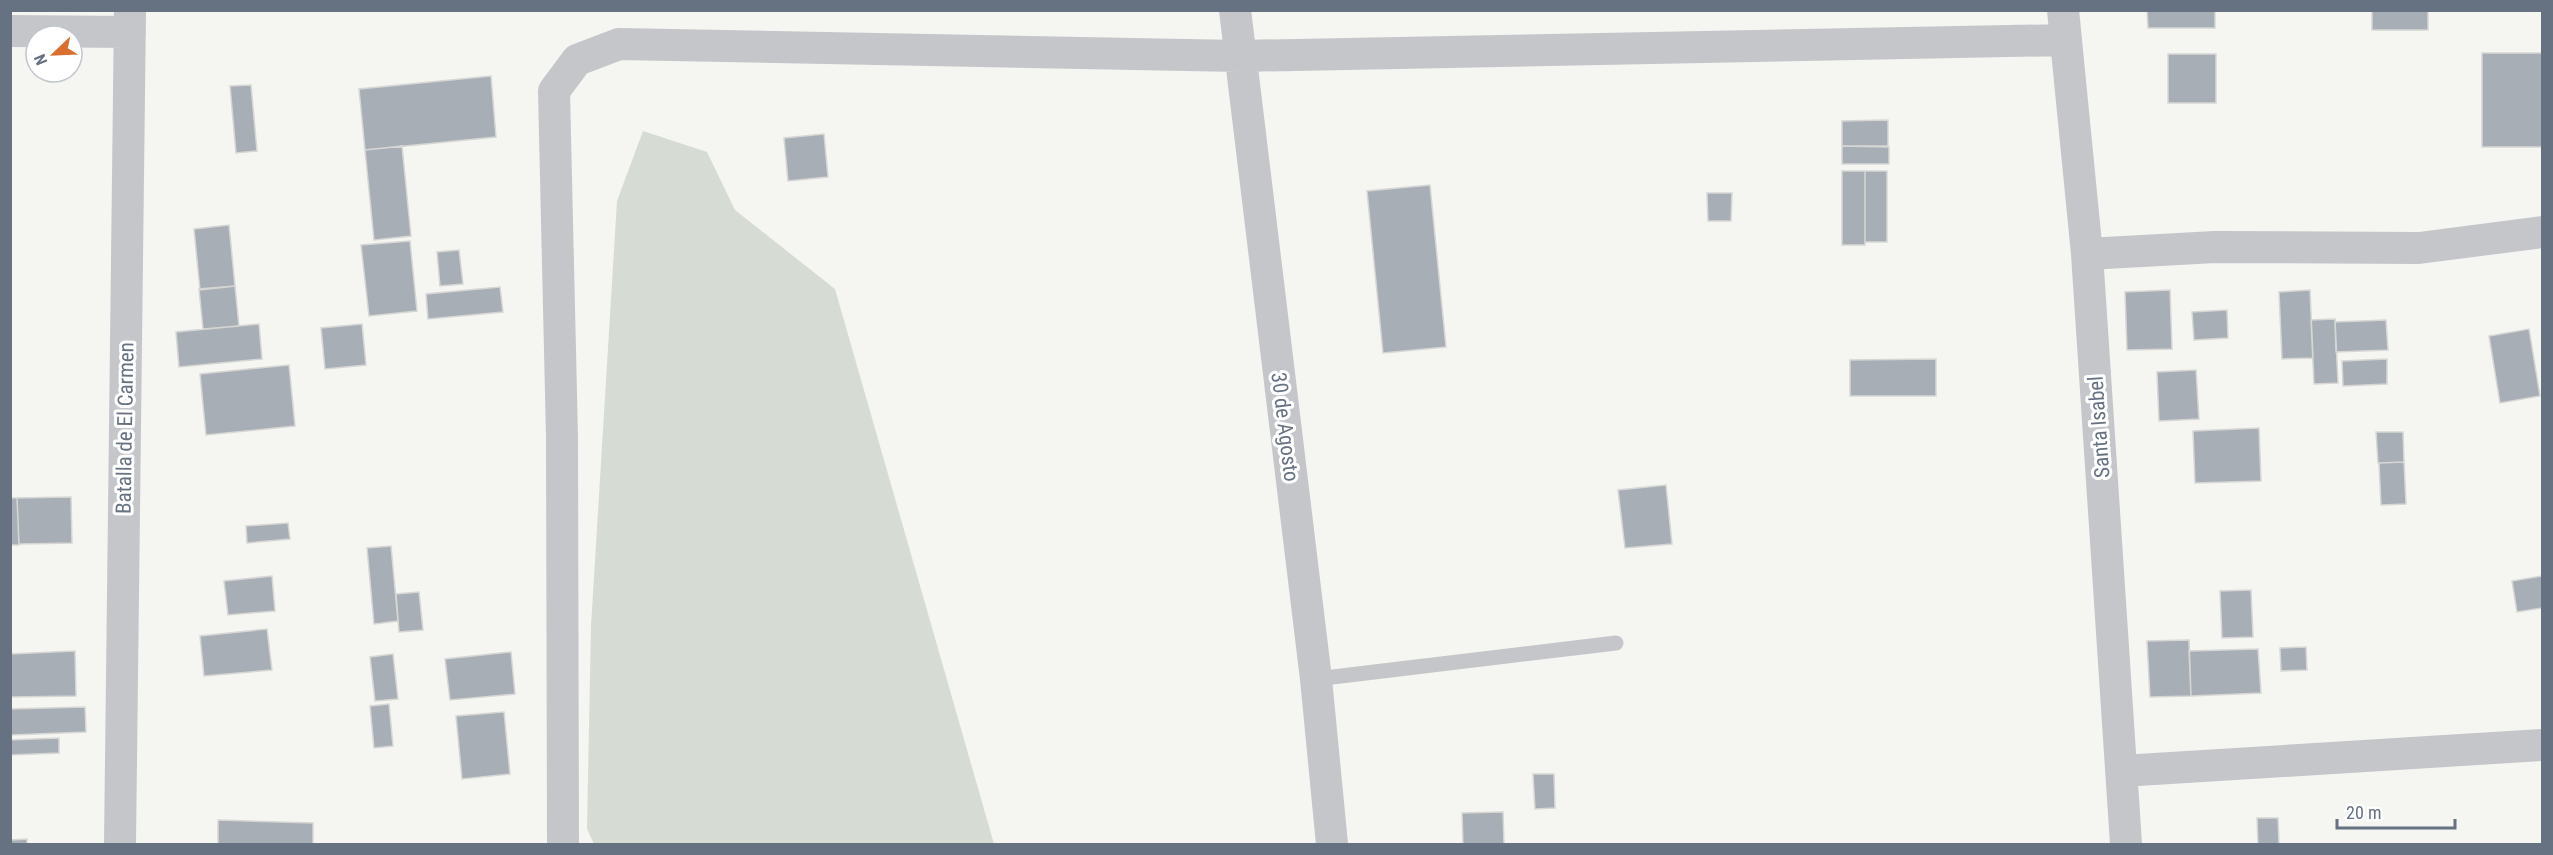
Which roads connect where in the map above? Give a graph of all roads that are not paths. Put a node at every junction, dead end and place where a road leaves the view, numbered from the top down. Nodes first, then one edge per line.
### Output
1 (1235, 10) edge
2 (130, 21) edge
3 (2064, 25) edge
4 (10, 31) edge
5 (1239, 56) junction
6 (2542, 232) edge
7 (2087, 254) junction
8 (1616, 643) dead end
9 (1316, 679) junction
10 (2542, 745) edge
11 (2122, 771) junction
12 (120, 844) edge
13 (563, 844) edge
14 (1332, 844) edge
15 (2126, 844) edge

1 - 5 street, 30 de Agosto
2 - 4 street
2 - 12 street, Batalla de El Carmen
3 - 5 street
3 - 7 street, Santa Isabel
5 - 9 street, 30 de Agosto
5 - 13 street
6 - 7 street
7 - 11 street, Santa Isabel
8 - 9 lane
9 - 14 street, 30 de Agosto
10 - 11 street
11 - 15 street, Santa Isabel

